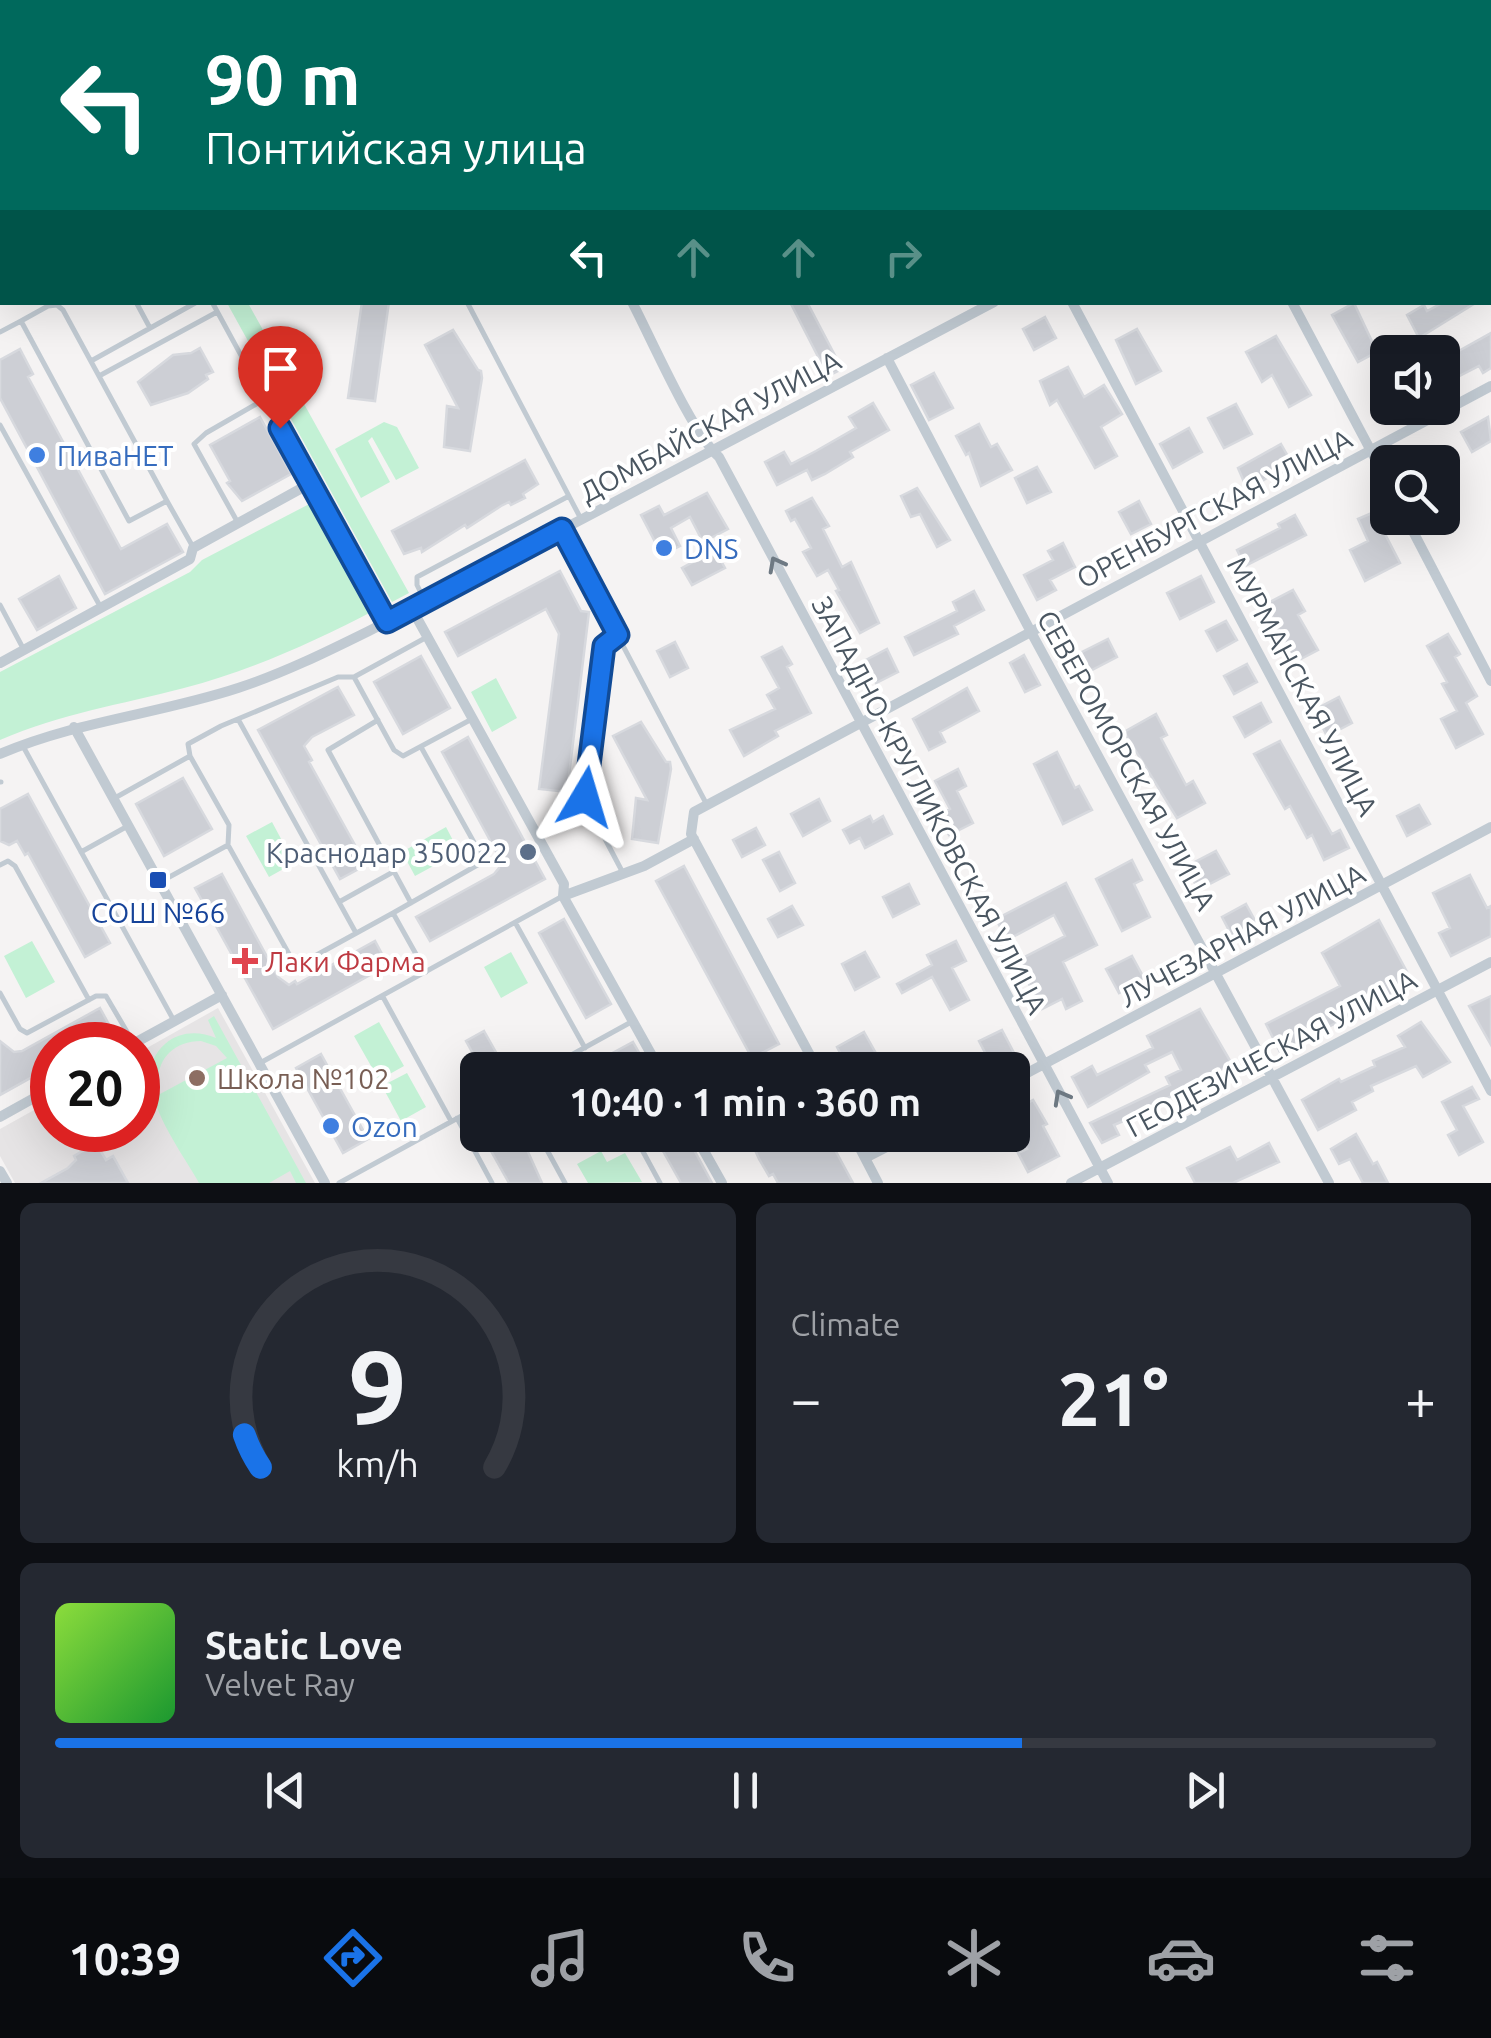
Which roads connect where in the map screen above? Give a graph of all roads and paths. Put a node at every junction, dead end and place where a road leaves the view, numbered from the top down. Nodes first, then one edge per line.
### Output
1 (138, 305) edge
2 (192, 305) edge
3 (214, 305) edge
4 (469, 305) edge
5 (634, 305) edge
6 (988, 305) edge
7 (1074, 305) edge
8 (1294, 305) edge
9 (217, 312) junction
10 (21, 321) junction
11 (150, 328) junction
12 (0, 332) edge
13 (887, 358) junction
14 (90, 361) junction
15 (99, 376) junction
16 (1491, 386) edge
17 (265, 400) junction
18 (0, 425) edge
19 (1379, 445) edge
20 (1370, 450) joint
21 (711, 451) junction
22 (311, 483) junction
23 (569, 496) junction
24 (167, 501) junction
25 (581, 518) junction
26 (238, 523) junction
27 (562, 529) junction
28 (1415, 535) edge
29 (1201, 540) junction
30 (193, 548) junction
31 (426, 602) junction
32 (0, 605) edge
33 (101, 608) junction
34 (412, 609) junction
35 (387, 622) junction
36 (1031, 632) junction
37 (618, 635) junction
38 (427, 637) junction
39 (24, 650) junction
40 (0, 663) edge
41 (354, 677) junction
42 (1491, 681) edge
43 (238, 718) junction
44 (473, 719) junction
45 (378, 720) junction
46 (861, 722) junction
47 (74, 727) junction
48 (22, 744) junction
49 (422, 747) junction
50 (0, 754) edge
51 (190, 756) junction
52 (113, 799) junction
53 (707, 804) junction
54 (128, 826) junction
55 (1491, 827) edge
56 (694, 839) junction
57 (228, 845) junction
58 (81, 852) junction
59 (0, 865) edge
60 (394, 872) junction
61 (623, 873) junction
62 (160, 883) junction
63 (1382, 886) junction
64 (564, 896) junction
65 (339, 902) junction
66 (411, 903) junction
67 (393, 913) junction
68 (515, 922) junction
69 (356, 933) junction
70 (1491, 962) edge
71 (426, 972) junction
72 (1218, 974) junction
73 (1438, 990) junction
74 (0, 993) edge
75 (222, 995) junction
76 (382, 996) junction
77 (89, 1000) junction
78 (174, 1021) junction
79 (633, 1021) junction
80 (120, 1022) edge
81 (160, 1029) edge
82 (584, 1048) junction
83 (577, 1052) edge
84 (650, 1052) edge
85 (808, 1052) edge
86 (259, 1064) junction
87 (1044, 1065) junction
88 (1030, 1072) edge
89 (1272, 1076) junction
90 (1491, 1091) edge
91 (30, 1100) edge
92 (0, 1117) edge
93 (460, 1117) edge
94 (454, 1120) junction
95 (548, 1152) edge
96 (643, 1152) edge
97 (705, 1152) edge
98 (862, 1152) edge
99 (877, 1152) edge
100 (865, 1158) junction
101 (1100, 1168) junction
102 (0, 1171) edge
103 (7, 1183) edge
104 (325, 1183) edge
105 (339, 1183) edge
106 (492, 1183) edge
107 (564, 1183) edge
108 (660, 1183) edge
109 (722, 1183) edge
110 (878, 1183) edge
111 (1071, 1183) edge
112 (1108, 1183) edge
113 (1330, 1183) edge

1 - 11 lane
2 - 11 lane
3 - 9 lane
4 - 23 lane
5 - 21 street, ЗАПАДНО-КРУГЛИКОВСКАЯ УЛИЦА
6 - 13 street, ДОМБАЙСКАЯ УЛИЦА
7 - 29 street, МУРМАНСКАЯ УЛИЦА
8 - 20 street
9 - 15 lane
9 - 17 lane
10 - 12 lane
10 - 14 lane
10 - 24 lane
11 - 14 lane
13 - 21 street, ДОМБАЙСКАЯ УЛИЦА
13 - 36 street, СЕВЕРОМОРСКАЯ УЛИЦА
14 - 15 lane
15 - 24 lane
16 - 19 street, ОРЕНБУРГСКАЯ УЛИЦА
17 - 22 lane
17 - 26 lane
18 - 33 lane
20 - 29 street, ОРЕНБУРГСКАЯ УЛИЦА
21 - 25 street, ДОМБАЙСКАЯ УЛИЦА
46 -> 21 street, ЗАПАДНО-КРУГЛИКОВСКАЯ УЛИЦА
22 - 26 street
22 - 35 lane
23 - 25 lane
23 - 31 lane
24 - 30 lane
25 - 27 street, ДОМБАЙСКАЯ УЛИЦА
26 - 30 street
27 - 31 street, ДОМБАЙСКАЯ УЛИЦА
27 - 37 lane
28 - 42 street
29 - 36 street, ОРЕНБУРГСКАЯ УЛИЦА
29 - 63 street, МУРМАНСКАЯ УЛИЦА
30 - 33 street
31 - 34 street, ДОМБАЙСКАЯ УЛИЦА
32 - 39 lane
33 - 39 street
34 - 35 street, ДОМБАЙСКАЯ УЛИЦА
34 - 38 street
35 - 47 street, ДОМБАЙСКАЯ УЛИЦА
36 - 46 street, ОРЕНБУРГСКАЯ УЛИЦА
36 - 72 street, СЕВЕРОМОРСКАЯ УЛИЦА
37 - 53 lane
37 - 61 lane
38 - 41 lane
38 - 44 street
39 - 40 street
41 - 43 lane
41 - 45 lane
43 - 51 lane
43 - 65 lane
44 - 49 lane
44 - 64 street
45 - 49 lane
45 - 60 lane
46 - 53 street, ОРЕНБУРГСКАЯ УЛИЦА
46 - 87 street, ЗАПАДНО-КРУГЛИКОВСКАЯ УЛИЦА
47 - 48 street, ДОМБАЙСКАЯ УЛИЦА
47 - 52 street
48 - 50 street, ДОМБАЙСКАЯ УЛИЦА
48 - 58 lane
49 - 66 lane
51 - 52 lane
51 - 57 lane
52 - 54 street
53 - 56 street, ОРЕНБУРГСКАЯ УЛИЦА
54 - 58 lane
54 - 62 street
55 - 63 street, ЛУЧЕЗАРНАЯ УЛИЦА
56 - 61 street
56 - 85 street
57 - 62 lane
57 - 69 lane
58 - 78 lane
59 - 77 lane
60 - 65 lane
60 - 66 lane
61 - 64 street
62 - 75 street
63 - 72 street, ЛУЧЕЗАРНАЯ УЛИЦА
63 - 73 street, МУРМАНСКАЯ УЛИЦА
64 - 68 lane
64 - 79 street
65 - 69 lane
66 - 67 lane
67 - 69 lane
67 - 71 lane
68 - 71 lane
68 - 82 lane
70 - 73 street, ГЕОДЕЗИЧЕСКАЯ УЛИЦА
71 - 76 lane
72 - 87 street, ЛУЧЕЗАРНАЯ УЛИЦА
72 - 89 street, СЕВЕРОМОРСКАЯ УЛИЦА
73 - 89 street, ГЕОДЕЗИЧЕСКАЯ УЛИЦА
73 - 90 street, МУРМАНСКАЯ УЛИЦА
74 - 77 lane
75 - 78 street
75 - 86 street
76 - 86 lane
76 - 94 lane
77 - 80 lane
78 - 81 street
79 - 82 lane
79 - 84 street
82 - 83 lane
86 - 104 street
87 - 88 street, ЛУЧЕЗАРНАЯ УЛИЦА
101 -> 87 street, ЗАПАДНО-КРУГЛИКОВСКАЯ УЛИЦА
89 - 101 street, ГЕОДЕЗИЧЕСКАЯ УЛИЦА
89 - 113 street, СЕВЕРОМОРСКАЯ УЛИЦА
91 - 92 street
93 - 94 lane
94 - 105 lane
94 - 106 lane
95 - 107 lane
96 - 108 lane
97 - 109 street
98 - 100 street
99 - 100 street
100 - 110 street
101 - 111 street, ГЕОДЕЗИЧЕСКАЯ УЛИЦА
101 - 112 street, ЗАПАДНО-КРУГЛИКОВСКАЯ УЛИЦА
102 - 103 street

